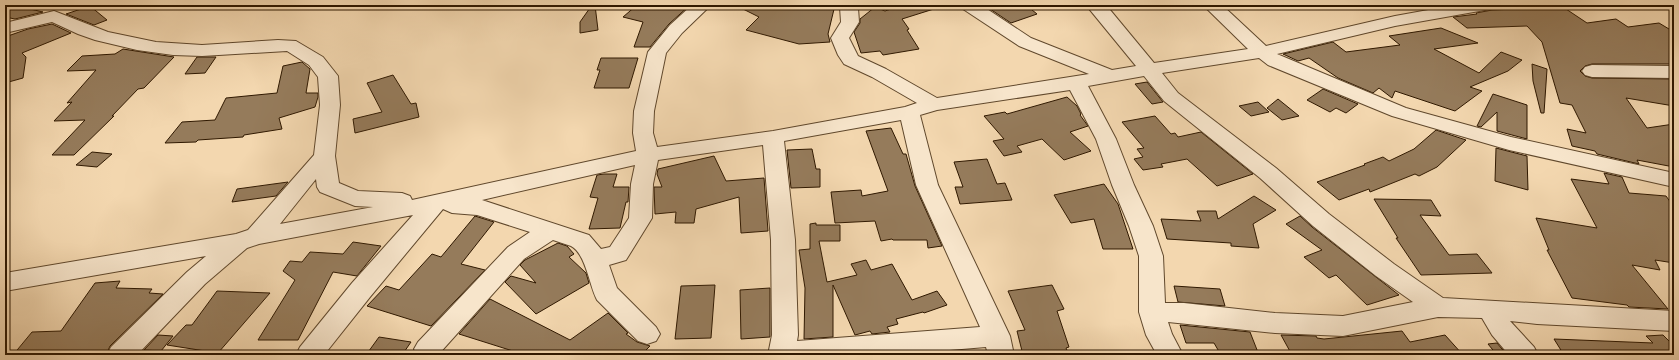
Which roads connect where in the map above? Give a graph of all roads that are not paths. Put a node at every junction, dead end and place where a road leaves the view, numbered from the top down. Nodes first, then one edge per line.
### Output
1 (702, 5) edge
2 (851, 5) edge
3 (969, 5) edge
4 (1094, 5) edge
5 (1212, 5) edge
6 (1478, 6) edge
7 (5, 28) edge
8 (1262, 52) junction
9 (1148, 69) junction
10 (1592, 71) dead end
11 (1674, 72) edge
12 (1110, 76) junction
13 (1076, 83) junction
14 (934, 104) junction
15 (909, 112) junction
16 (773, 136) junction
17 (648, 155) junction
18 (324, 156) junction
19 (1674, 180) edge
20 (436, 203) junction
21 (551, 230) junction
22 (248, 239) junction
23 (595, 259) junction
24 (5, 282) edge
25 (1438, 307) junction
26 (1490, 309) junction
27 (1152, 312) junction
28 (1674, 321) edge
29 (647, 334) dead end
30 (999, 346) edge
31 (427, 349) dead end
32 (782, 354) edge
33 (120, 355) edge
34 (309, 355) edge
35 (1170, 355) edge
36 (1525, 355) edge

1 - 17 street
2 - 14 street
3 - 12 street
4 - 9 street
5 - 8 street
6 - 8 street
7 - 18 street
8 - 9 street
8 - 19 street
9 - 12 street
9 - 25 street
10 - 11 street
12 - 13 street
13 - 14 street
13 - 27 street
14 - 15 street
15 - 16 street
15 - 30 street
16 - 17 street
16 - 32 street
17 - 20 street
17 - 23 street
18 - 20 street
18 - 22 street
20 - 21 street
20 - 22 street
20 - 34 street
21 - 23 street
21 - 31 street
22 - 24 street
22 - 33 street
23 - 29 street
25 - 26 street
25 - 27 street
26 - 28 street
26 - 36 street
27 - 35 street
30 - 32 street

